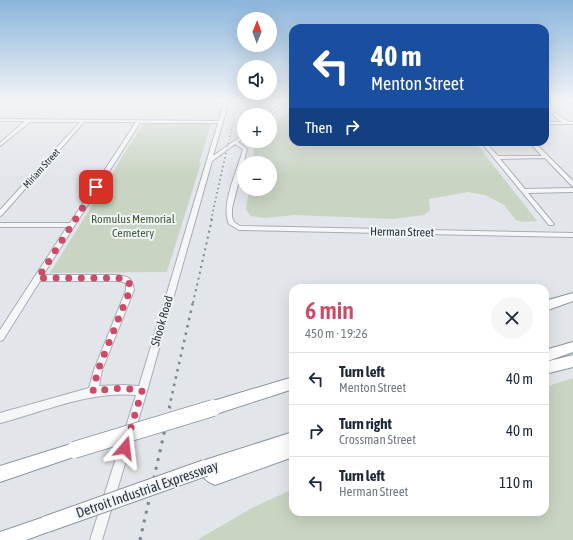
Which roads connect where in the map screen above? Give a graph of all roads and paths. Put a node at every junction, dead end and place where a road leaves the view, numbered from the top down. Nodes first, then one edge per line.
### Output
1 (23, 125) edge
2 (80, 125) edge
3 (136, 125) edge
4 (219, 125) edge
5 (235, 142) joint
6 (0, 145) edge
7 (486, 146) edge
8 (535, 146) edge
9 (546, 157) junction
10 (496, 158) junction
11 (209, 161) junction
12 (573, 184) edge
13 (573, 190) edge
14 (524, 191) junction
15 (0, 214) edge
16 (551, 224) dead end
17 (0, 225) edge
18 (72, 225) junction
19 (573, 235) edge
20 (38, 278) junction
21 (573, 297) edge
22 (549, 305) edge
23 (0, 337) edge
24 (573, 347) edge
25 (549, 355) edge
26 (573, 360) edge
27 (549, 367) edge
28 (289, 384) edge
29 (93, 391) junction
30 (142, 391) junction
31 (0, 418) edge
32 (289, 440) edge
33 (289, 451) edge
34 (205, 468) junction
35 (0, 474) edge
36 (2, 540) edge
37 (96, 540) edge

1 - 6 street
2 - 15 street, Miriam Street
3 - 18 street
4 - 11 street, Shook Road
5 - 11 street
5 - 19 street, Herman Street
7 - 10 street
8 - 9 street
9 - 10 street
9 - 12 street
10 - 14 street
11 - 30 street, Shook Road
13 - 14 street
14 - 16 street
17 - 18 street
18 - 20 street
20 - 23 street
20 - 29 street
21 - 22 highway
24 - 25 highway
26 - 27 highway
28 - 35 highway, bridge
29 - 30 street
29 - 31 street
30 - 37 street, Shook Road
32 - 34 highway, Detroit Industrial Expressway
33 - 34 highway
34 - 36 highway, Detroit Industrial Expressway, bridge

